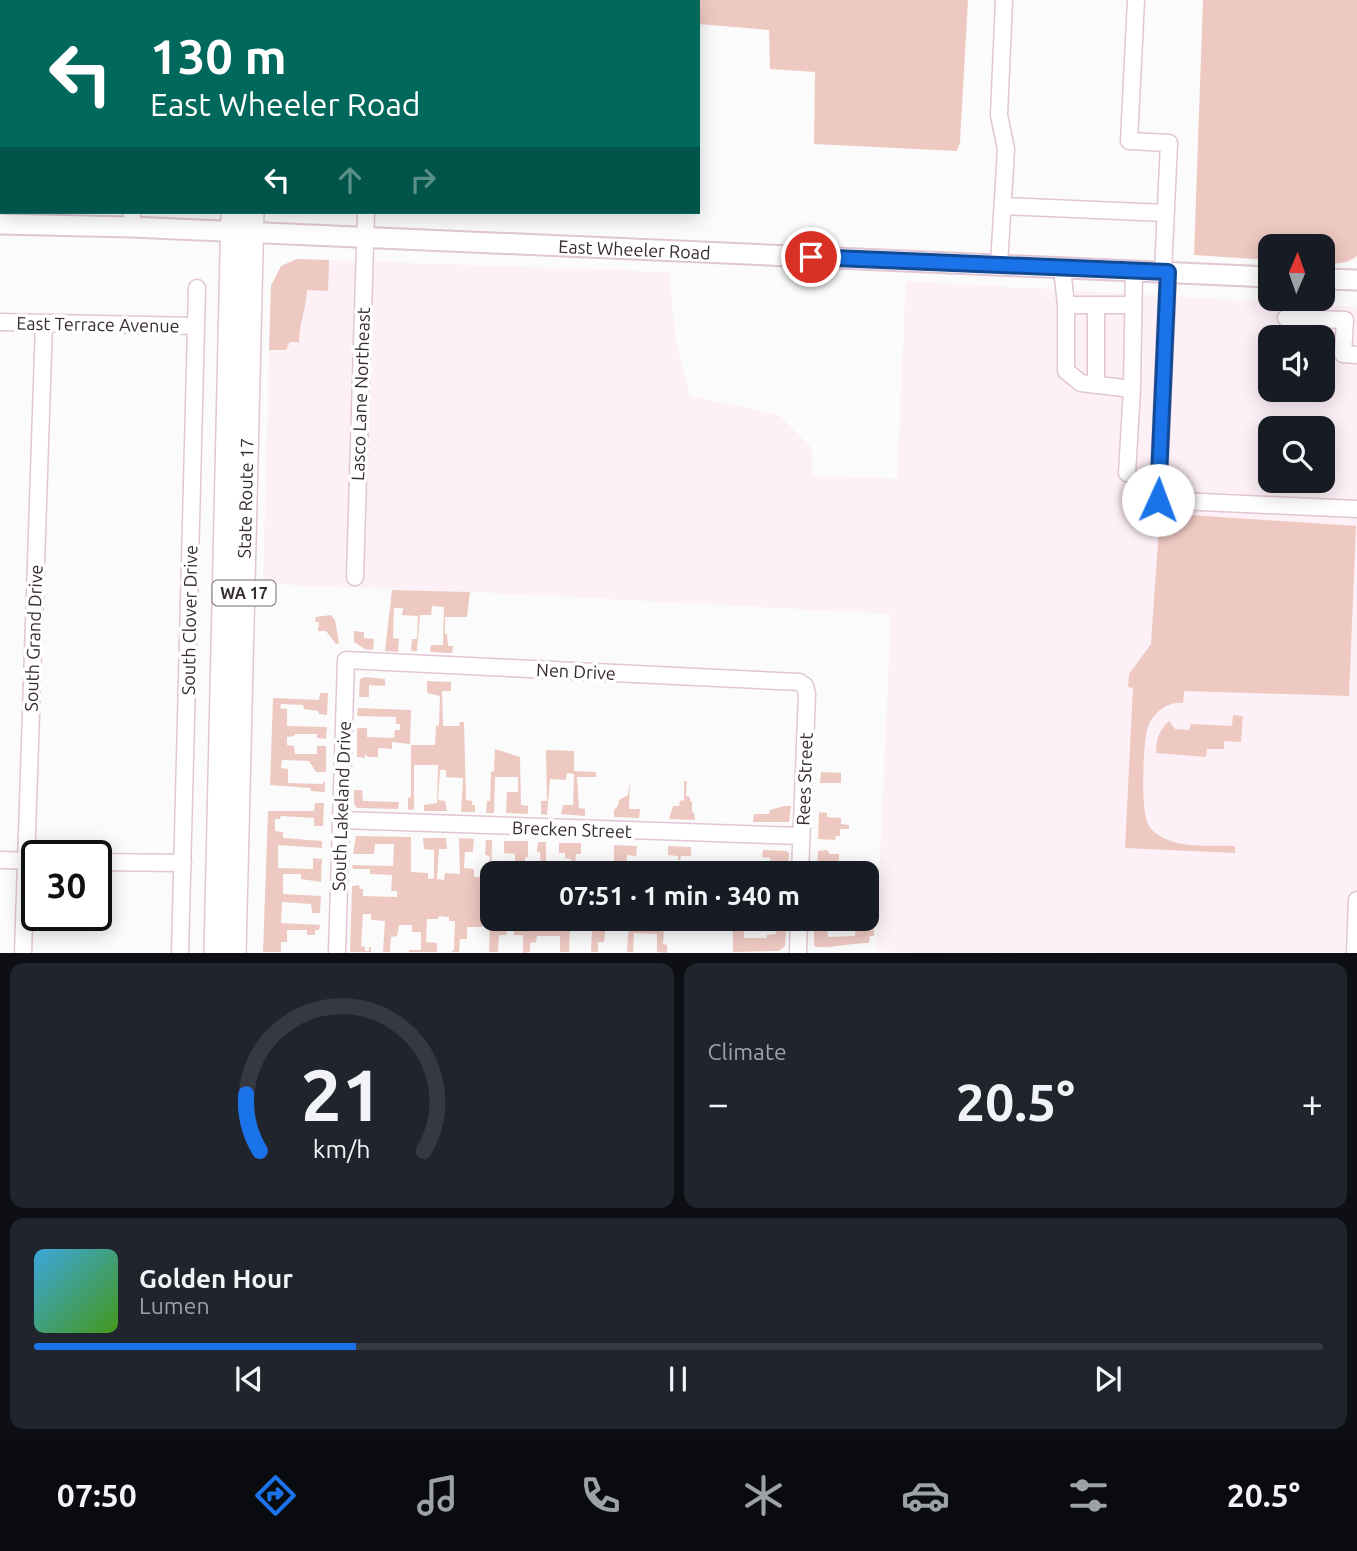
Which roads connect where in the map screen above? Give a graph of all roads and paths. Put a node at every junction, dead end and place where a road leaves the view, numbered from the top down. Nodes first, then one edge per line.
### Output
1 (1004, 0) edge
2 (1136, 0) edge
3 (1003, 206) junction
4 (1166, 213) junction
5 (366, 214) edge
6 (131, 219) edge
7 (242, 222) edge
8 (0, 224) edge
9 (365, 238) junction
10 (999, 265) junction
11 (1062, 268) junction
12 (1134, 271) junction
13 (1166, 272) junction
14 (1258, 276) edge
15 (1335, 279) edge
16 (1357, 280) edge
17 (197, 288) dead end
18 (1066, 305) junction
19 (1133, 305) junction
20 (1096, 306) junction
21 (1286, 318) dead end
22 (0, 322) edge
23 (44, 323) junction
24 (196, 326) junction
25 (1357, 355) edge
26 (1096, 385) junction
27 (1132, 389) junction
28 (1126, 473) dead end
29 (1357, 509) edge
30 (355, 577) dead end
31 (346, 660) joint
32 (805, 686) joint
33 (342, 820) junction
34 (801, 836) junction
35 (32, 840) edge
36 (0, 860) edge
37 (21, 861) edge
38 (800, 861) edge
39 (112, 862) edge
40 (183, 863) junction
41 (1357, 900) edge
42 (25, 931) edge
43 (799, 931) edge
44 (23, 953) edge
45 (180, 953) edge
46 (216, 953) edge
47 (234, 953) edge
48 (337, 953) edge
49 (798, 953) edge
50 (1355, 953) edge

1 - 3 street
2 - 4 street
3 - 4 street
3 - 10 street
4 - 13 street
5 - 9 street, Lasco Lane Northeast
6 - 7 main road, East Wheeler Road
6 - 8 main road, East Wheeler Road
7 - 9 main road, East Wheeler Road
7 - 46 highway, State Route 17 / WA 17
7 - 47 highway, State Route 17 / WA 17
9 - 10 main road, East Wheeler Road
9 - 30 street, Lasco Lane Northeast
10 - 11 main road, East Wheeler Road
11 - 12 main road, East Wheeler Road
11 - 18 street
12 - 13 main road, East Wheeler Road
12 - 19 street
13 - 14 main road, East Wheeler Road
13 - 29 street
15 - 16 main road
17 - 24 street, South Clover Drive
18 - 20 street
18 - 26 street
19 - 20 street
19 - 27 street
20 - 26 street
21 - 25 street
22 - 23 street, East Terrace Avenue
23 - 24 street, East Terrace Avenue
23 - 35 street, South Grand Drive
24 - 40 street, South Clover Drive
26 - 27 street
27 - 28 street
31 - 32 street, Nen Drive
31 - 33 street, South Lakeland Drive
32 - 34 street, Rees Street
33 - 34 street, Brecken Street
33 - 48 street, South Lakeland Drive
34 - 38 street, Rees Street
36 - 37 street
39 - 40 street
40 - 45 street, South Clover Drive
41 - 50 street
42 - 44 street, South Grand Drive
43 - 49 street

